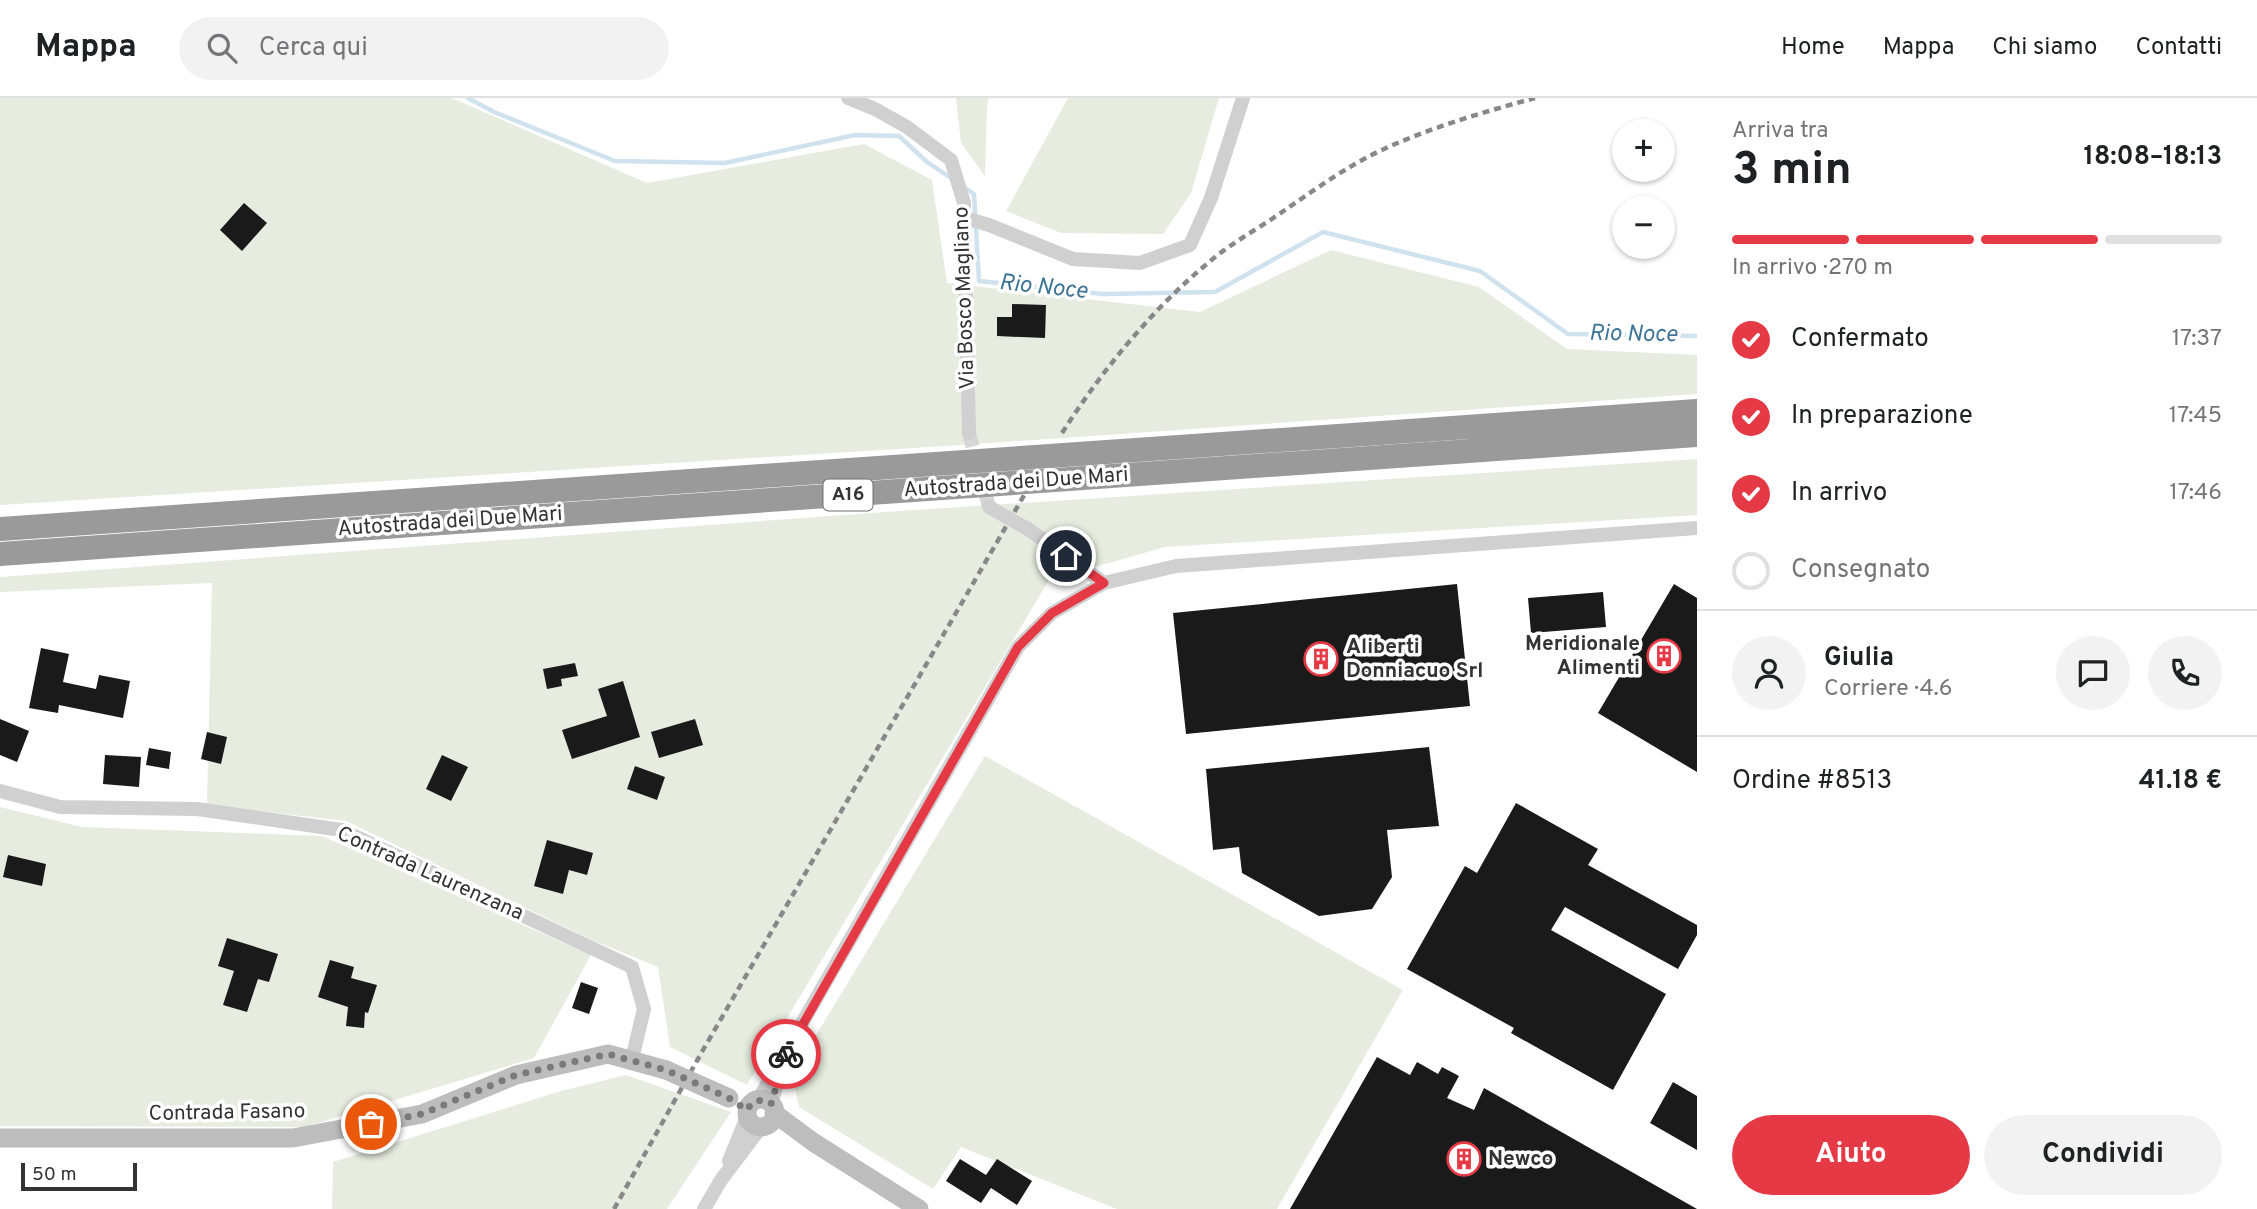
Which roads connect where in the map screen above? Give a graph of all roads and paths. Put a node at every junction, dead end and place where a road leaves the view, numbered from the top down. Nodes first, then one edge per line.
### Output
1 (848, 98) edge
2 (1243, 98) edge
3 (965, 218) junction
4 (1697, 411) edge
5 (969, 433) tunnel mouth
6 (1697, 435) edge
7 (989, 507) dead end
8 (1697, 528) edge
9 (0, 529) edge
10 (0, 554) edge
11 (1104, 583) junction
12 (0, 791) edge
13 (632, 1059) junction
14 (760, 1112) junction
15 (0, 1138) edge
16 (704, 1209) edge
17 (919, 1209) edge

1 - 3 street, Via Bosco Magliano
2 - 3 street
3 - 5 street, Via Bosco Magliano
4 - 9 highway, Autostrada dei Due Mari / A16
6 - 10 highway, Autostrada dei Due Mari / A16
7 - 11 street, bridge
8 - 11 street
11 - 14 street
12 - 13 street, Contrada Laurenzana
13 - 14 main road, Contrada Fasano, bridge
13 - 15 main road, Contrada Fasano
14 - 16 street
14 - 17 main road, Contrada Fasano

